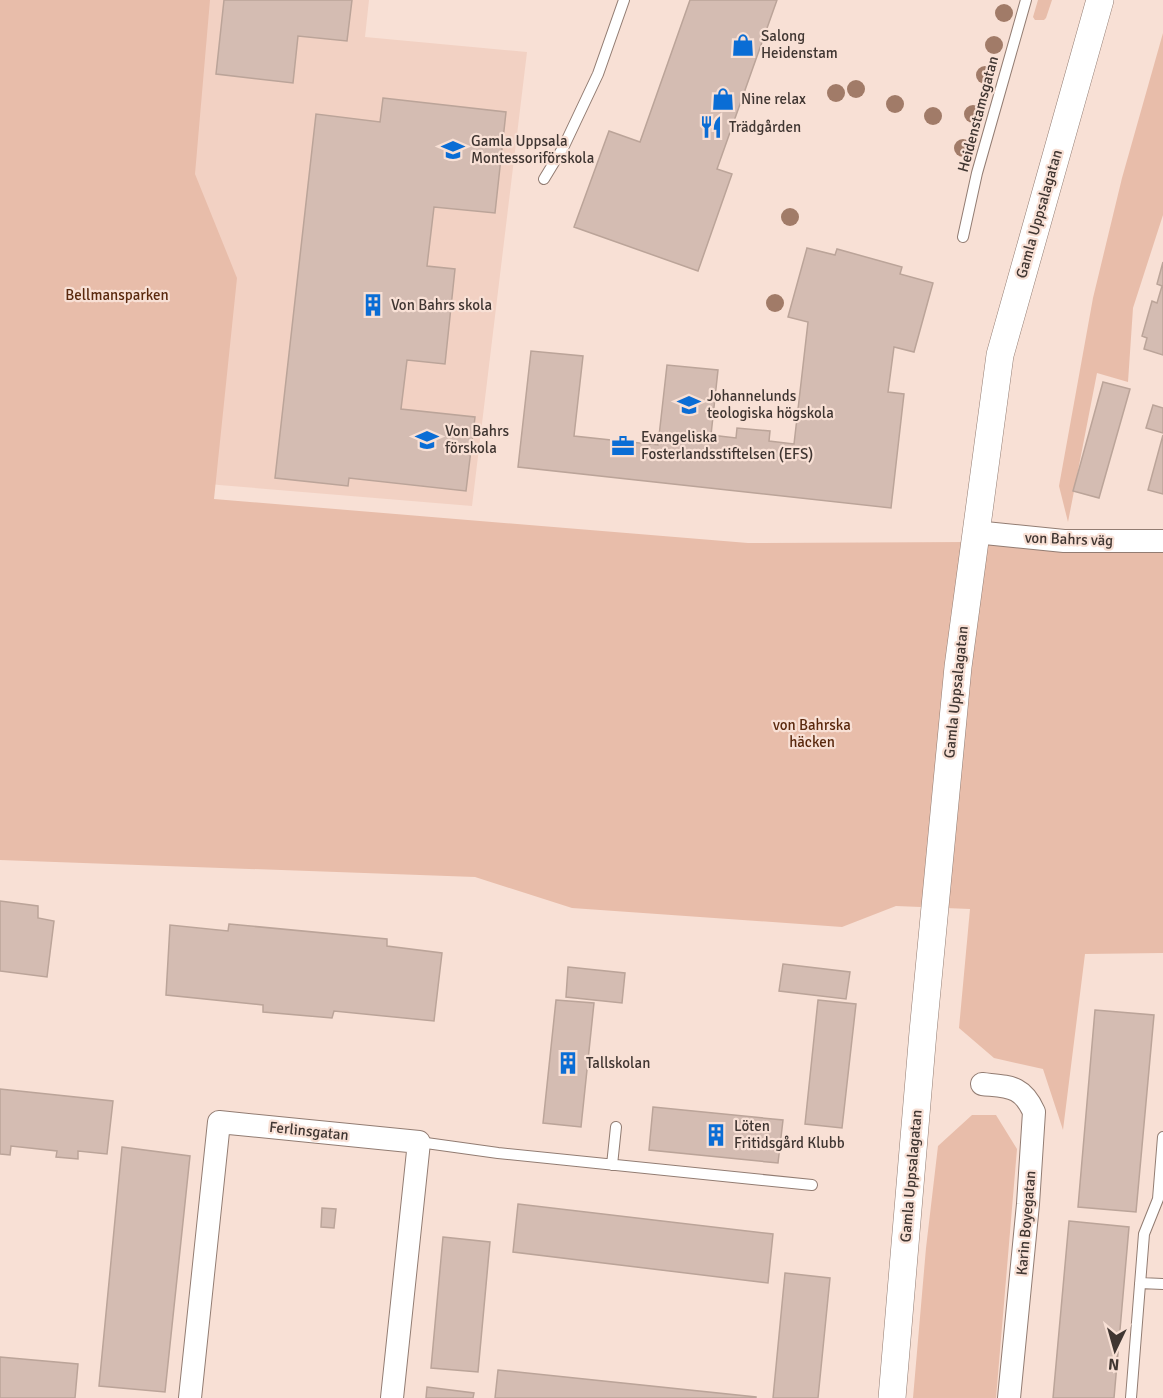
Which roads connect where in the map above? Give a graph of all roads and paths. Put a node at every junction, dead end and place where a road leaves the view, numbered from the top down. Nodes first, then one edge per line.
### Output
1 (624, 0) edge
2 (1026, 0) edge
3 (1100, 0) edge
4 (544, 179) dead end
5 (963, 237) dead end
6 (975, 532) junction
7 (1163, 541) edge
8 (982, 1084) dead end
9 (616, 1127) dead end
10 (1163, 1137) edge
11 (419, 1142) junction
12 (612, 1165) junction
13 (812, 1185) dead end
14 (1140, 1282) junction
15 (1163, 1284) edge
16 (190, 1398) edge
17 (392, 1398) edge
18 (892, 1398) edge
19 (1009, 1398) edge
20 (1131, 1398) edge

1 - 4 lane
2 - 5 lane, Heidenstamsgatan
3 - 6 street, Gamla Uppsalagatan
6 - 7 street, von Bahrs väg
6 - 18 street, Gamla Uppsalagatan
8 - 19 street, Karin Boyegatan
9 - 12 lane
10 - 14 lane
11 - 12 lane
11 - 16 street, Ferlinsgatan
11 - 17 street
12 - 13 lane
14 - 15 lane
14 - 20 lane

